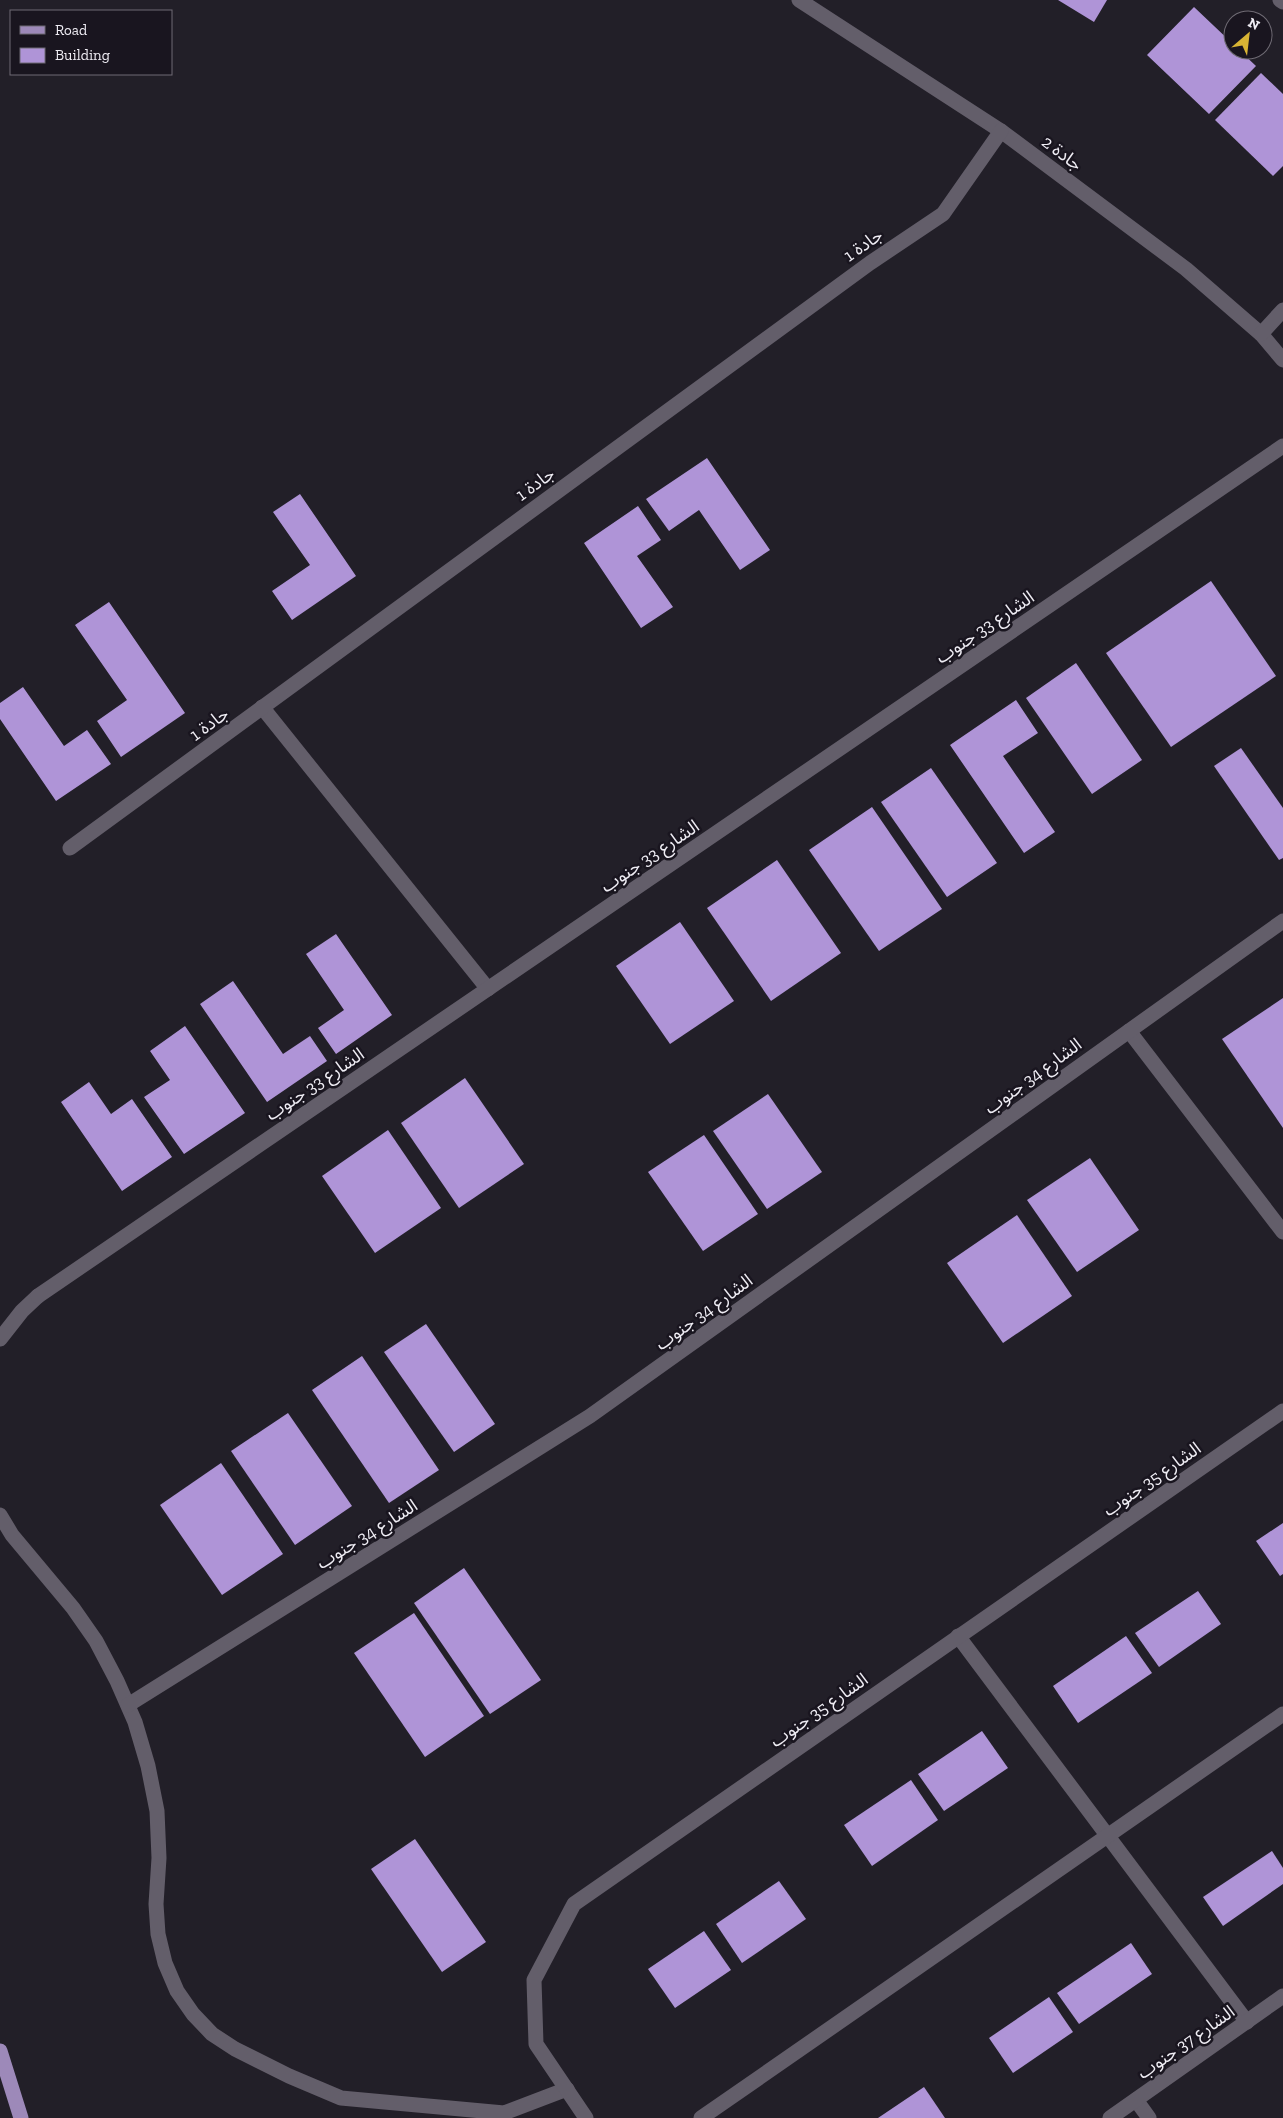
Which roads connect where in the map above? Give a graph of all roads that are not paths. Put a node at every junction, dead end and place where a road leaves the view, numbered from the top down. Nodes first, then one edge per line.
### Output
1 (806, 2) edge
2 (1001, 131) junction
3 (1283, 310) edge
4 (1261, 334) junction
5 (1283, 360) edge
6 (1283, 446) edge
7 (262, 708) junction
8 (70, 848) dead end
9 (1283, 920) edge
10 (488, 989) junction
11 (1128, 1031) junction
12 (1283, 1232) edge
13 (0, 1339) edge
14 (1283, 1411) edge
15 (0, 1516) edge
16 (958, 1636) junction
17 (128, 1705) junction
18 (1283, 1714) edge
19 (1108, 1836) junction
20 (1283, 1996) edge
21 (1246, 2022) junction
22 (0, 2051) edge
23 (567, 2089) junction
24 (1136, 2100) junction
25 (21, 2118) edge
26 (586, 2118) edge
27 (700, 2118) edge
28 (1110, 2118) edge
29 (1149, 2118) edge

1 - 2 street, جادة 2
2 - 4 street, جادة 2
2 - 7 street, جادة 1
3 - 4 street
4 - 5 street, جادة 2
6 - 10 street, الشارع 33 جنوب
7 - 8 street, جادة 1
7 - 10 street
9 - 11 street, الشارع 34 جنوب
10 - 13 street, الشارع 33 جنوب
11 - 12 street
11 - 17 street, الشارع 34 جنوب
14 - 16 street, الشارع 35 جنوب
15 - 17 street
16 - 19 street
16 - 23 street, الشارع 35 جنوب
17 - 23 street
18 - 19 street
19 - 21 street
19 - 27 street
20 - 21 street, الشارع 37 جنوب
21 - 24 street, الشارع 37 جنوب
22 - 25 main road
23 - 26 street, الشارع 35 جنوب
24 - 28 street, الشارع 37 جنوب
24 - 29 street

